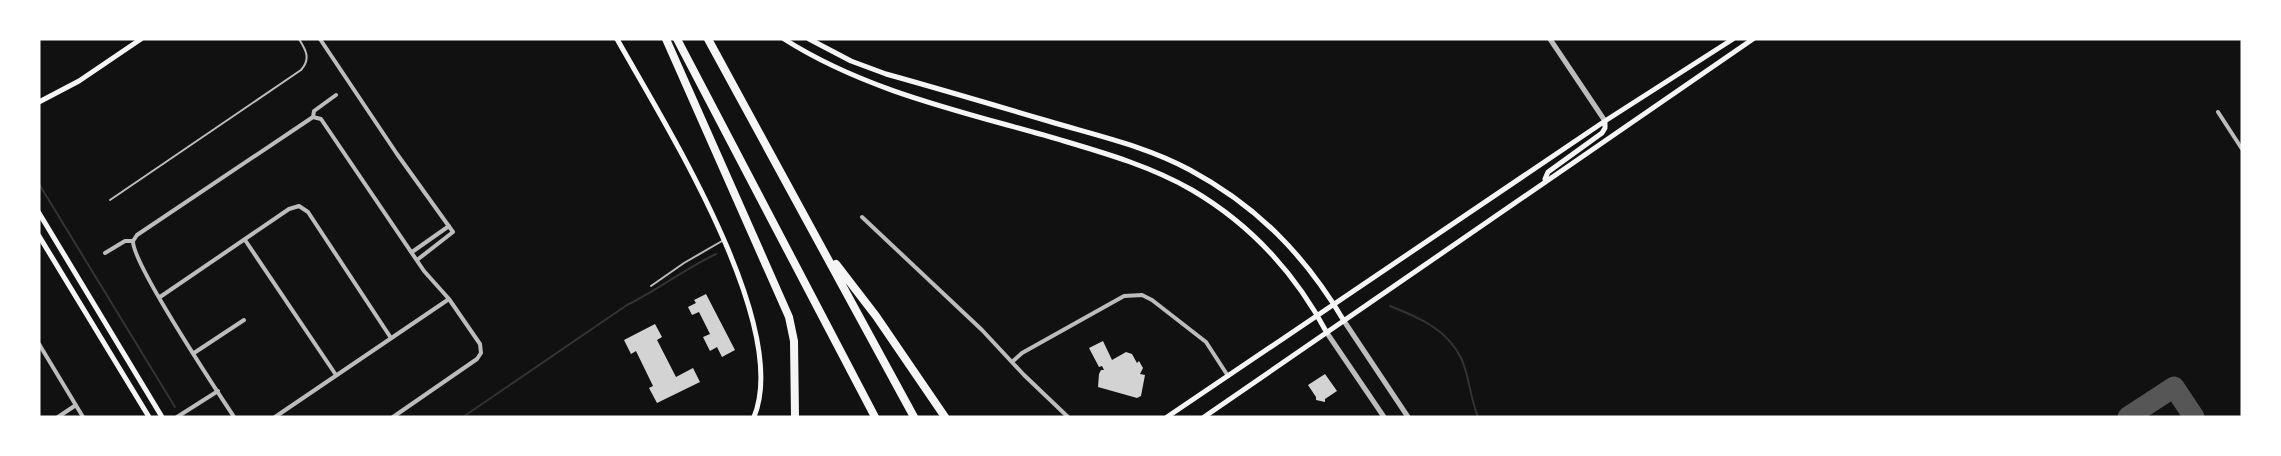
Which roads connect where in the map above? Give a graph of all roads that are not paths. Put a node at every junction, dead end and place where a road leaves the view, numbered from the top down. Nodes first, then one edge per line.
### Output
1 (141, 39) edge
2 (299, 39) edge
3 (320, 39) edge
4 (617, 39) edge
5 (666, 39) edge
6 (677, 39) edge
7 (708, 39) edge
8 (784, 39) edge
9 (809, 39) edge
10 (1550, 39) edge
11 (1733, 39) edge
12 (1753, 39) edge
13 (336, 95) dead end
14 (39, 100) edge
15 (2218, 112) dead end
16 (313, 117) junction
17 (1605, 121) junction
18 (2242, 149) edge
19 (1545, 181) junction
20 (110, 200) dead end
21 (39, 213) edge
22 (862, 217) dead end
23 (448, 226) junction
24 (39, 236) edge
25 (245, 240) junction
26 (723, 240) junction
27 (133, 241) junction
28 (821, 244) junction
29 (412, 252) junction
30 (105, 253) dead end
31 (417, 260) junction
32 (651, 286) dead end
33 (160, 297) junction
34 (449, 299) junction
35 (1334, 304) junction
36 (1318, 315) junction
37 (244, 320) dead end
38 (1344, 321) junction
39 (1327, 333) junction
40 (391, 338) junction
41 (39, 344) edge
42 (194, 353) junction
43 (1011, 362) junction
44 (336, 375) junction
45 (1228, 376) junction
46 (218, 391) junction
47 (76, 405) junction
48 (58, 417) edge
49 (83, 417) edge
50 (149, 417) edge
51 (162, 417) edge
52 (177, 417) edge
53 (234, 417) edge
54 (275, 417) edge
55 (393, 417) edge
56 (754, 417) edge
57 (795, 417) edge
58 (875, 417) edge
59 (914, 417) edge
60 (945, 417) edge
61 (1068, 417) edge
62 (1167, 417) edge
63 (1204, 417) edge
64 (1384, 417) edge
65 (1408, 417) edge

1 - 14 main road
2 - 20 lane
3 - 23 street
4 - 26 main road
5 - 57 highway
6 - 58 highway
7 - 28 highway
8 - 36 main road
9 - 35 main road
10 - 17 street
11 - 17 main road
12 - 19 main road
13 - 16 street
15 - 18 street
16 - 27 street
16 - 29 street
17 - 19 main road
17 - 35 main road
19 - 38 main road
21 - 51 main road
22 - 43 street
23 - 29 street
23 - 31 street
24 - 50 main road
25 - 33 street
25 - 40 street
25 - 44 street
26 - 32 lane
26 - 56 main road
27 - 30 street
27 - 33 street
28 - 59 highway
28 - 60 highway
29 - 31 street
31 - 34 street
33 - 42 street
34 - 40 street
34 - 55 street
35 - 36 main road
35 - 38 main road
36 - 39 main road
36 - 45 main road
37 - 42 street
38 - 39 main road
38 - 65 street
39 - 63 main road
39 - 64 street
40 - 44 street
41 - 47 street
42 - 46 street
43 - 45 street
43 - 61 street
44 - 54 street
45 - 62 main road
46 - 52 street
46 - 53 street
47 - 48 street
47 - 49 street

